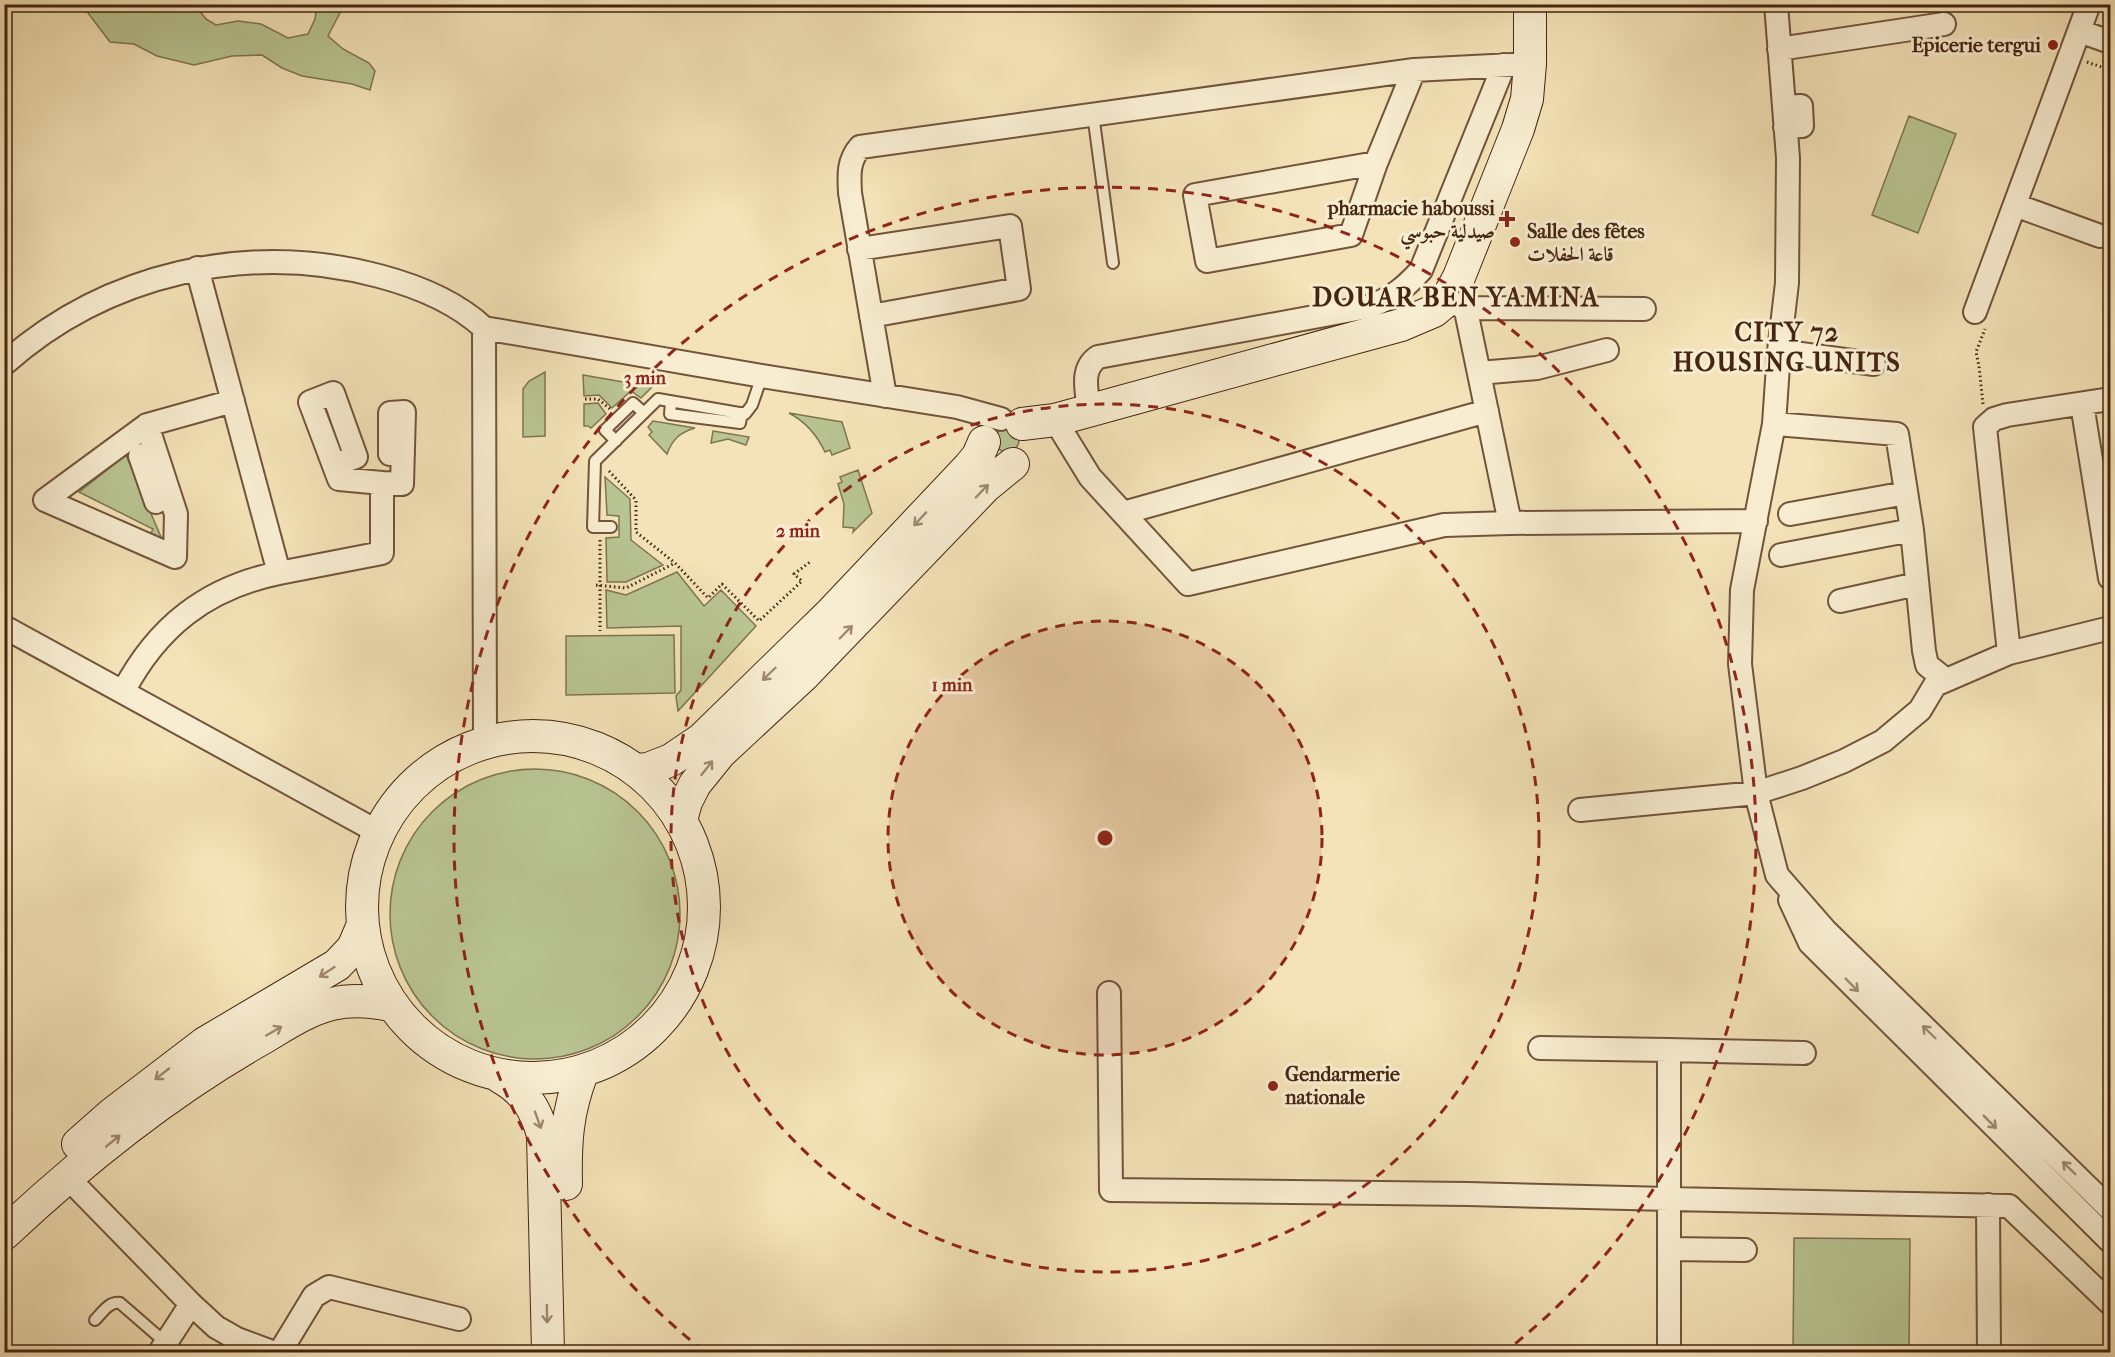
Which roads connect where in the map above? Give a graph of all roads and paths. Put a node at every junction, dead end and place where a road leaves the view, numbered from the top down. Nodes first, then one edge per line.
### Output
1 (1530, 4) edge
2 (2089, 4) edge
3 (1781, 5) edge
4 (1944, 24) dead end
5 (2079, 31) junction
6 (2110, 42) edge
7 (1779, 49) junction
8 (1517, 65) junction
9 (1414, 70) junction
10 (1093, 114) junction
11 (1376, 163) junction
12 (2015, 205) junction
13 (2100, 236) dead end
14 (859, 249) junction
15 (1113, 262) dead end
16 (197, 268) junction
17 (1457, 295) junction
18 (1644, 309) dead end
19 (1975, 312) dead end
20 (871, 316) junction
21 (484, 328) junction
22 (1607, 350) dead end
23 (1779, 351) junction
24 (4, 364) edge
25 (1874, 364) dead end
26 (1479, 373) junction
27 (762, 376) junction
28 (885, 396) junction
29 (2110, 399) edge
30 (233, 400) junction
31 (2082, 404) junction
32 (1089, 410) junction
33 (1487, 411) junction
34 (644, 413) junction
35 (1055, 420) junction
36 (1774, 424) junction
37 (147, 425) junction
38 (1010, 439) junction
39 (616, 441) junction
40 (403, 454) dead end
41 (598, 459) junction
42 (334, 465) dead end
43 (382, 483) junction
44 (1906, 493) junction
45 (45, 500) junction
46 (66, 510) junction
47 (1123, 513) junction
48 (1790, 514) dead end
49 (1756, 521) junction
50 (1510, 523) junction
51 (104, 526) junction
52 (605, 526) joint
53 (1912, 530) junction
54 (138, 541) junction
55 (1781, 555) dead end
56 (810, 562) dead end
57 (675, 563) junction
58 (279, 573) junction
59 (2110, 578) edge
60 (1917, 584) junction
61 (598, 585) junction
62 (1840, 601) dead end
63 (4, 627) edge
64 (2110, 628) edge
65 (600, 631) dead end
66 (2009, 653) junction
67 (1946, 680) junction
68 (123, 692) junction
69 (485, 742) junction
70 (637, 770) junction
71 (1756, 792) junction
72 (1580, 810) dead end
73 (681, 820) junction
74 (378, 832) junction
75 (362, 927) junction
76 (1818, 937) junction
77 (1108, 993) dead end
78 (391, 1005) junction
79 (1540, 1048) dead end
80 (1669, 1050) junction
81 (1804, 1053) dead end
82 (582, 1073) junction
83 (500, 1077) junction
84 (68, 1178) junction
85 (1669, 1199) junction
86 (1988, 1205) junction
87 (4, 1209) edge
88 (2110, 1209) edge
89 (4, 1234) edge
90 (2110, 1241) edge
91 (1669, 1249) junction
92 (1745, 1250) dead end
93 (2110, 1303) edge
94 (191, 1304) junction
95 (459, 1319) dead end
96 (94, 1320) dead end
97 (163, 1348) edge
98 (272, 1353) edge
99 (280, 1353) edge
100 (548, 1353) edge
101 (570, 1353) edge
102 (1669, 1353) edge
103 (1989, 1353) edge

1 - 8 main road
2 - 5 street
3 - 7 street
4 - 7 street
5 - 6 street
5 - 12 street
7 - 23 street
8 - 9 street
8 - 17 main road
8 - 32 street
9 - 10 street
9 - 11 street
10 - 14 street
10 - 15 lane
11 - 11 street
12 - 13 street
12 - 19 street
14 - 20 street
14 - 20 street
16 - 21 street
16 - 24 street
16 - 30 street
17 - 18 street
17 - 26 street
17 - 32 main road
20 - 28 street
21 - 27 street
21 - 69 street
22 - 26 street
23 - 25 street
23 - 36 street
26 - 33 street
27 - 28 street
27 - 34 lane
28 - 38 street
29 - 31 street
30 - 37 street
30 - 58 street
31 - 59 street
31 - 66 street
32 - 35 main road
33 - 47 street
33 - 50 street
34 - 39 lane
34 - 39 lane
35 - 38 main road
35 - 47 street
36 - 44 street
36 - 49 street
37 - 45 street
37 - 54 street
38 -> 70 main road
73 -> 38 main road
39 - 41 lane
40 - 43 street
41 - 52 lane
41 - 57 path
42 - 43 street
43 - 58 street
44 - 48 street
44 - 53 street
45 - 46 street
45 - 51 street
46 - 51 street
46 - 54 street
47 - 50 street
49 - 50 street
49 - 71 street
51 - 54 street
52 - 61 path
53 - 55 street
53 - 60 street
56 - 57 path
57 - 61 path
58 - 68 street
60 - 62 street
60 - 67 street
61 - 65 path
63 - 68 street
64 - 66 street
66 - 67 street
67 - 71 street
68 - 74 street
69 - 70 main road
69 - 74 main road
70 - 73 main road
71 - 72 street
71 - 76 street
73 - 82 main road
74 - 75 main road
75 - 78 main road
75 -> 87 main road
88 -> 76 street
76 -> 90 street
77 - 85 street
78 - 83 main road
84 -> 78 main road
79 - 80 street
80 - 81 street
80 - 85 street
82 - 83 main road
82 - 101 main road
83 -> 100 main road
84 - 89 main road
84 - 94 street
85 - 86 street
85 - 91 street
86 - 93 street
86 - 103 street
91 - 92 street
91 - 102 street
94 - 97 street
94 - 98 street
95 - 99 street
96 - 97 lane

